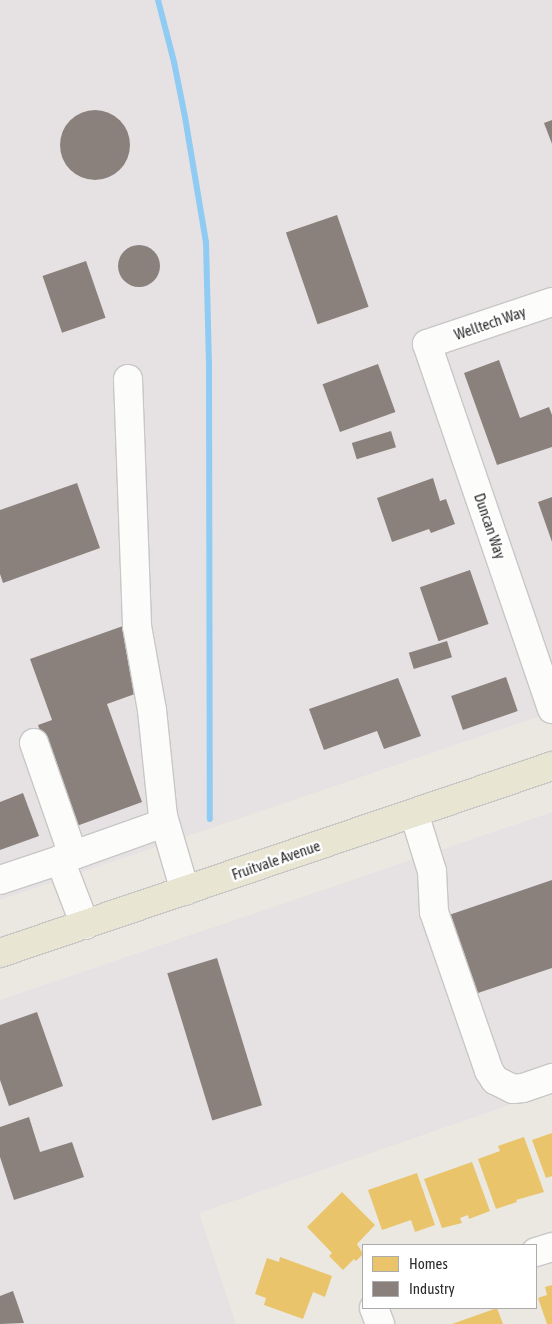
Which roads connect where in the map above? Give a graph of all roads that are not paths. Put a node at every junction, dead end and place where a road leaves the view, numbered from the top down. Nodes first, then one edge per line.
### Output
1 (552, 302) edge
2 (428, 344) joint
3 (128, 379) dead end
4 (544, 658) edge
5 (552, 709) edge
6 (34, 743) dead end
7 (552, 766) edge
8 (414, 813) junction
9 (164, 824) junction
10 (66, 858) junction
11 (0, 880) edge
12 (185, 891) junction
13 (85, 925) junction
14 (0, 953) edge
15 (552, 1078) edge
16 (552, 1247) edge
17 (537, 1252) edge
18 (374, 1309) edge
19 (380, 1324) edge

1 - 2 street, Welltech Way
2 - 4 street, Duncan Way
3 - 9 street
4 - 5 street, Duncan Way
6 - 10 street
7 - 8 main road, Fruitvale Avenue
8 - 12 main road, Fruitvale Avenue
8 - 15 street
9 - 10 street
9 - 12 street
10 - 11 street
10 - 13 street
12 - 13 main road, Fruitvale Avenue
13 - 14 main road, Fruitvale Avenue
16 - 17 street
18 - 19 street

